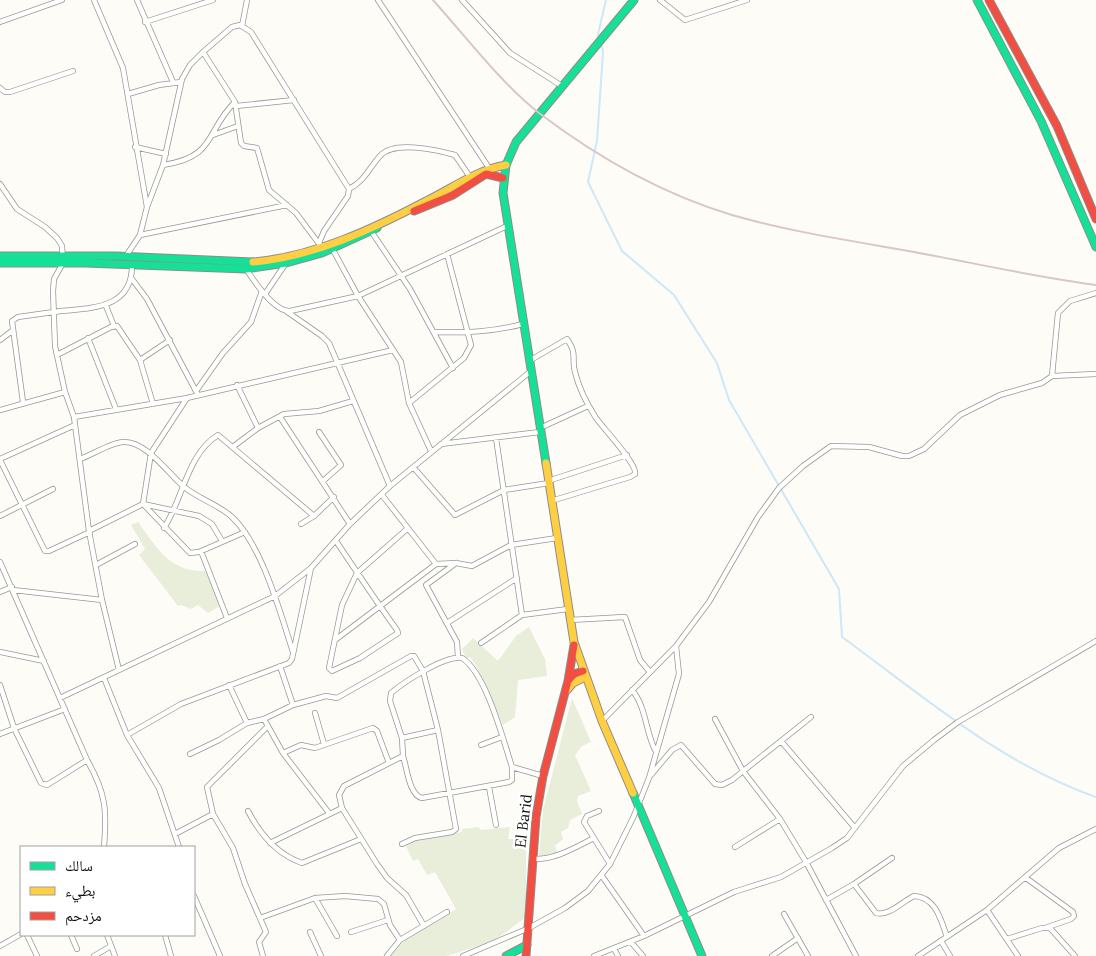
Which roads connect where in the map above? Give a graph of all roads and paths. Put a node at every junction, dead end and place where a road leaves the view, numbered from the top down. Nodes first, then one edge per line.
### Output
1 (62, 0) edge
2 (94, 0) edge
3 (137, 0) edge
4 (212, 0) edge
5 (247, 0) edge
6 (378, 0) edge
7 (462, 0) edge
8 (634, 0) edge
9 (660, 0) edge
10 (747, 0) edge
11 (977, 0) edge
12 (989, 0) edge
13 (0, 22) edge
14 (145, 22) junction
15 (242, 26) junction
16 (203, 52) junction
17 (73, 70) dead end
18 (173, 82) junction
19 (181, 82) junction
20 (562, 86) junction
21 (0, 88) edge
22 (128, 94) junction
23 (294, 100) junction
24 (235, 104) junction
25 (238, 126) junction
26 (213, 135) junction
27 (135, 147) junction
28 (166, 154) junction
29 (163, 165) junction
30 (506, 165) junction
31 (489, 168) junction
32 (470, 178) junction
33 (503, 178) junction
34 (0, 184) edge
35 (349, 189) junction
36 (287, 205) junction
37 (147, 207) junction
38 (1096, 219) edge
39 (507, 226) junction
40 (371, 231) junction
41 (140, 236) junction
42 (331, 246) junction
43 (322, 247) junction
44 (1096, 247) edge
45 (447, 254) junction
46 (0, 256) edge
47 (126, 256) junction
48 (63, 259) junction
49 (0, 263) edge
50 (286, 263) junction
51 (132, 264) junction
52 (246, 269) junction
53 (401, 275) junction
54 (132, 279) junction
55 (263, 292) junction
56 (1096, 293) edge
57 (358, 296) junction
58 (106, 306) junction
59 (286, 311) junction
60 (53, 312) junction
61 (523, 324) junction
62 (114, 326) junction
63 (12, 332) junction
64 (434, 332) junction
65 (469, 334) junction
66 (88, 338) junction
67 (0, 340) edge
68 (170, 340) junction
69 (394, 350) junction
70 (57, 355) junction
71 (140, 360) junction
72 (529, 361) junction
73 (336, 364) junction
74 (453, 368) junction
75 (531, 371) junction
76 (1096, 374) edge
77 (1052, 376) junction
78 (237, 385) junction
79 (65, 392) junction
80 (197, 393) junction
81 (187, 398) junction
82 (353, 401) junction
83 (23, 402) junction
84 (409, 403) junction
85 (153, 404) junction
86 (588, 406) junction
87 (116, 409) junction
88 (0, 410) edge
89 (74, 417) junction
90 (280, 417) junction
91 (75, 426) junction
92 (258, 428) junction
93 (540, 430) junction
94 (319, 432) dead end
95 (496, 438) junction
96 (440, 444) junction
97 (234, 446) junction
98 (432, 451) junction
99 (151, 453) junction
100 (627, 455) junction
101 (0, 459) edge
102 (80, 459) junction
103 (414, 468) junction
104 (323, 481) junction
105 (549, 482) junction
106 (390, 486) junction
107 (184, 487) junction
108 (53, 489) dead end
109 (504, 490) junction
110 (382, 495) junction
111 (334, 497) junction
112 (551, 501) junction
113 (23, 504) junction
114 (143, 504) junction
115 (176, 510) junction
116 (0, 516) edge
117 (314, 516) junction
118 (301, 524) dead end
119 (350, 524) junction
120 (164, 528) junction
121 (407, 529) junction
122 (89, 531) junction
123 (245, 532) junction
124 (557, 538) junction
125 (222, 540) junction
126 (336, 541) junction
127 (135, 544) dead end
128 (511, 545) junction
129 (201, 551) junction
130 (0, 562) edge
131 (456, 563) junction
132 (436, 564) junction
133 (96, 565) junction
134 (311, 568) junction
135 (357, 573) junction
136 (420, 576) junction
137 (516, 578) junction
138 (426, 586) junction
139 (12, 588) junction
140 (0, 592) edge
141 (275, 596) junction
142 (102, 600) junction
143 (379, 606) junction
144 (568, 609) junction
145 (522, 615) junction
146 (227, 618) junction
147 (570, 620) junction
148 (447, 623) junction
149 (335, 640) junction
150 (1096, 641) edge
151 (574, 642) junction
152 (481, 643) dead end
153 (676, 646) junction
154 (0, 652) edge
155 (293, 652) junction
156 (458, 657) junction
157 (44, 661) junction
158 (280, 666) junction
159 (118, 670) junction
160 (423, 671) junction
161 (649, 672) junction
162 (584, 674) junction
163 (104, 678) junction
164 (568, 681) junction
165 (229, 684) junction
166 (0, 685) edge
167 (632, 690) junction
168 (565, 693) junction
169 (60, 698) junction
170 (293, 705) junction
171 (65, 709) junction
172 (315, 714) dead end
173 (811, 717) dead end
174 (715, 718) dead end
175 (264, 719) junction
176 (602, 721) junction
177 (247, 723) junction
178 (267, 727) junction
179 (14, 728) junction
180 (438, 730) junction
181 (0, 734) edge
182 (127, 735) junction
183 (502, 737) junction
184 (402, 738) junction
185 (781, 741) junction
186 (324, 744) junction
187 (482, 745) dead end
188 (656, 752) junction
189 (283, 753) junction
190 (190, 754) dead end
191 (404, 756) junction
192 (87, 760) junction
193 (389, 763) junction
194 (512, 767) junction
195 (743, 771) junction
196 (543, 776) junction
197 (649, 778) junction
198 (489, 787) junction
199 (451, 793) junction
200 (638, 806) junction
201 (342, 808) junction
202 (248, 811) dead end
203 (599, 811) dead end
204 (329, 812) junction
205 (213, 814) junction
206 (780, 819) junction
207 (496, 825) dead end
208 (855, 828) junction
209 (1096, 829) edge
210 (175, 834) junction
211 (594, 838) junction
212 (361, 839) junction
213 (270, 844) junction
214 (402, 844) dead end
215 (104, 846) edge
216 (179, 846) edge
217 (735, 847) dead end
218 (892, 858) dead end
219 (532, 859) junction
220 (806, 862) junction
221 (610, 864) junction
222 (602, 876) junction
223 (1026, 878) junction
224 (854, 884) junction
225 (195, 898) edge
226 (315, 898) junction
227 (826, 900) junction
228 (987, 910) junction
229 (447, 912) dead end
230 (784, 914) dead end
231 (685, 915) junction
232 (260, 918) junction
233 (388, 920) junction
234 (424, 926) junction
235 (529, 928) junction
236 (1045, 928) junction
237 (310, 932) dead end
238 (351, 932) dead end
239 (20, 935) edge
240 (27, 936) edge
241 (71, 936) edge
242 (107, 936) edge
243 (165, 936) edge
244 (337, 936) dead end
245 (644, 936) junction
246 (947, 937) junction
247 (798, 938) junction
248 (1006, 939) junction
249 (400, 940) junction
250 (941, 941) junction
251 (631, 942) junction
252 (527, 945) junction
253 (0, 946) edge
254 (111, 946) junction
255 (77, 949) dead end
256 (614, 949) junction
257 (37, 956) edge
258 (94, 956) edge
259 (115, 956) edge
260 (171, 956) edge
261 (220, 956) edge
262 (264, 956) edge
263 (321, 956) edge
264 (387, 956) edge
265 (464, 956) edge
266 (506, 956) edge
267 (526, 956) edge
268 (594, 956) edge
269 (618, 956) edge
270 (643, 956) edge
271 (702, 956) edge
272 (772, 956) edge
273 (808, 956) edge
274 (856, 956) edge
275 (918, 956) edge
276 (950, 956) edge
277 (1018, 956) edge
278 (1075, 956) edge

1 - 13 street
2 - 22 street
3 - 14 street
4 - 14 street
5 - 15 street
6 - 31 street
7 - 20 street
8 - 20 main road
9 - 10 street
11 - 44 main road
12 - 38 main road
14 - 18 street
15 - 16 street
15 - 23 street
16 - 19 street
16 - 24 street
17 - 21 street
18 - 19 street
18 - 22 street
19 - 28 street
20 - 30 main road
22 - 27 street
23 - 24 street
23 - 35 street
24 - 25 street
24 - 26 street
25 - 26 street
25 - 36 street
26 - 29 street
27 - 28 street
27 - 37 street
28 - 29 street
29 - 37 street
30 - 31 main road
30 - 33 main road
31 - 32 main road
32 - 35 street
32 - 42 main road
33 - 39 main road
33 - 40 main road
34 - 48 street
35 - 43 street
36 - 41 street
36 - 43 street
37 - 41 street
39 - 45 street
39 - 61 main road
40 - 42 main road
40 - 53 street
41 - 47 street
42 - 43 main road
42 - 57 street
43 - 47 main road
43 - 50 main road
45 - 53 street
45 - 65 street
46 - 48 main road
47 - 48 main road
48 - 49 main road
48 - 51 main road
48 - 60 street
50 - 52 main road
50 - 55 street
51 - 52 main road
51 - 54 street
52 - 55 street
53 - 57 street
53 - 64 street
54 - 58 street
54 - 68 street
55 - 59 street
55 - 80 street
56 - 77 street
57 - 59 street
57 - 69 street
58 - 60 street
58 - 62 street
59 - 73 street
60 - 63 street
60 - 70 street
61 - 65 street
61 - 72 main road
62 - 66 street
62 - 71 street
63 - 67 street
63 - 83 street
64 - 65 street
64 - 74 street
65 - 74 street
66 - 70 street
66 - 87 street
68 - 71 street
68 - 80 street
69 - 73 street
69 - 84 street
70 - 79 street
71 - 85 street
72 - 75 main road
72 - 86 street
73 - 78 street
73 - 82 street
74 - 84 street
75 - 93 main road
75 - 96 street
76 - 77 street
77 - 153 street
78 - 80 street
78 - 92 street
79 - 83 street
79 - 89 street
80 - 81 street
81 - 85 street
81 - 99 street
82 - 90 street
82 - 106 street
83 - 88 street
84 - 98 street
85 - 87 street
86 - 93 street
86 - 100 street
87 - 89 street
89 - 91 street
90 - 92 street
90 - 104 street
91 - 101 street
91 - 102 street
92 - 97 street
93 - 95 street
93 - 105 main road
94 - 104 street
95 - 96 street
95 - 109 street
96 - 98 street
97 - 107 street
97 - 117 street
98 - 103 street
99 - 102 street
99 - 107 street
99 - 114 street
100 - 105 street
100 - 112 street
101 - 113 street
102 - 122 street
103 - 106 street
103 - 109 street
104 - 111 street
105 - 109 street
105 - 112 main road
106 - 110 street
107 - 115 street
107 - 123 street
108 - 113 street
109 - 128 street
110 - 119 street
110 - 121 street
111 - 117 street
111 - 119 street
112 - 124 main road
113 - 116 street
113 - 122 street
114 - 115 street
114 - 120 street
114 - 122 street
115 - 120 street
115 - 125 street
117 - 118 street
119 - 126 street
120 - 129 street
121 - 132 street
121 - 135 street
122 - 133 street
123 - 125 street
123 - 141 street
124 - 128 street
124 - 144 main road
125 - 129 street
126 - 134 street
126 - 135 street
127 - 133 street
128 - 131 street
128 - 137 street
129 - 146 street
130 - 139 street
131 - 132 street
131 - 138 street
132 - 136 street
133 - 142 street
134 - 141 street
134 - 155 street
135 - 143 street
135 - 149 street
136 - 138 street
136 - 143 street
137 - 145 street
137 - 148 street
138 - 148 street
139 - 140 street
139 - 142 street
139 - 157 street
141 - 146 street
141 - 155 street
142 - 159 street
143 - 149 street
143 - 149 street
144 - 145 street
144 - 147 main road
145 - 152 street
146 - 159 street
147 - 151 main road
147 - 161 street
148 - 156 street
150 - 208 street
151 - 162 main road
151 - 164 main road, El Barid
153 - 161 street
153 - 188 street
154 - 157 street
155 - 158 street
156 - 160 street
156 - 183 street
157 - 169 street
158 - 165 street
158 - 170 street
159 - 163 street
160 - 170 street
160 - 180 street
160 - 184 street
161 - 167 street
162 - 164 main road
162 - 168 main road
162 - 176 main road
163 - 169 street
163 - 182 street
164 - 168 main road, El Barid
165 - 177 street
165 - 182 street
166 - 179 street
167 - 176 street
167 - 188 street
168 - 196 main road, El Barid
169 - 171 street
170 - 175 street
171 - 179 street
171 - 192 street
172 - 186 street
173 - 185 street
174 - 195 street
175 - 177 street
175 - 178 street
176 - 200 main road
177 - 190 street
178 - 189 street
178 - 205 street
179 - 181 street
179 - 192 street
180 - 184 street
180 - 199 street
182 - 210 street
183 - 187 street
183 - 194 street
184 - 191 street
185 - 195 street
185 - 208 street
186 - 189 street
186 - 193 street
188 - 197 street
189 - 204 street
191 - 193 street
191 - 199 street
192 - 215 street
193 - 201 street
194 - 196 street
194 - 198 street
195 - 197 street
195 - 206 street
196 - 219 main road, El Barid
197 - 200 street
198 - 199 street
198 - 207 street
199 - 214 street
200 - 221 street
200 - 231 main road
201 - 204 street
201 - 212 street
202 - 213 street
203 - 211 street
204 - 213 street
205 - 210 street
205 - 232 street
206 - 217 street
206 - 220 street
208 - 220 street
209 - 223 street
210 - 216 street
211 - 219 street
211 - 221 street
212 - 213 street
212 - 234 street
218 - 224 street
219 - 235 main road, El Barid
220 - 227 street
220 - 231 street
221 - 222 street
222 - 235 street
222 - 245 street
223 - 228 street
223 - 236 street
224 - 227 street
224 - 246 street
225 - 261 street
226 - 232 street
226 - 233 street
226 - 244 street
227 - 274 street
228 - 246 street
228 - 248 street
229 - 234 street
230 - 247 street
231 - 245 street
231 - 271 main road
232 - 262 street
233 - 238 street
233 - 249 street
234 - 249 street
235 - 252 main road, El Barid
235 - 265 street
236 - 248 street
236 - 278 street
237 - 263 street
239 - 253 street
240 - 257 street
241 - 255 street
242 - 254 street
243 - 260 street
245 - 251 street
246 - 250 street
247 - 272 street
247 - 273 street
248 - 277 street
249 - 264 street
250 - 275 street
250 - 276 street
251 - 256 street
251 - 270 street
252 - 266 main road
252 - 267 main road, El Barid
254 - 258 street
254 - 259 street
256 - 268 street
256 - 269 street

